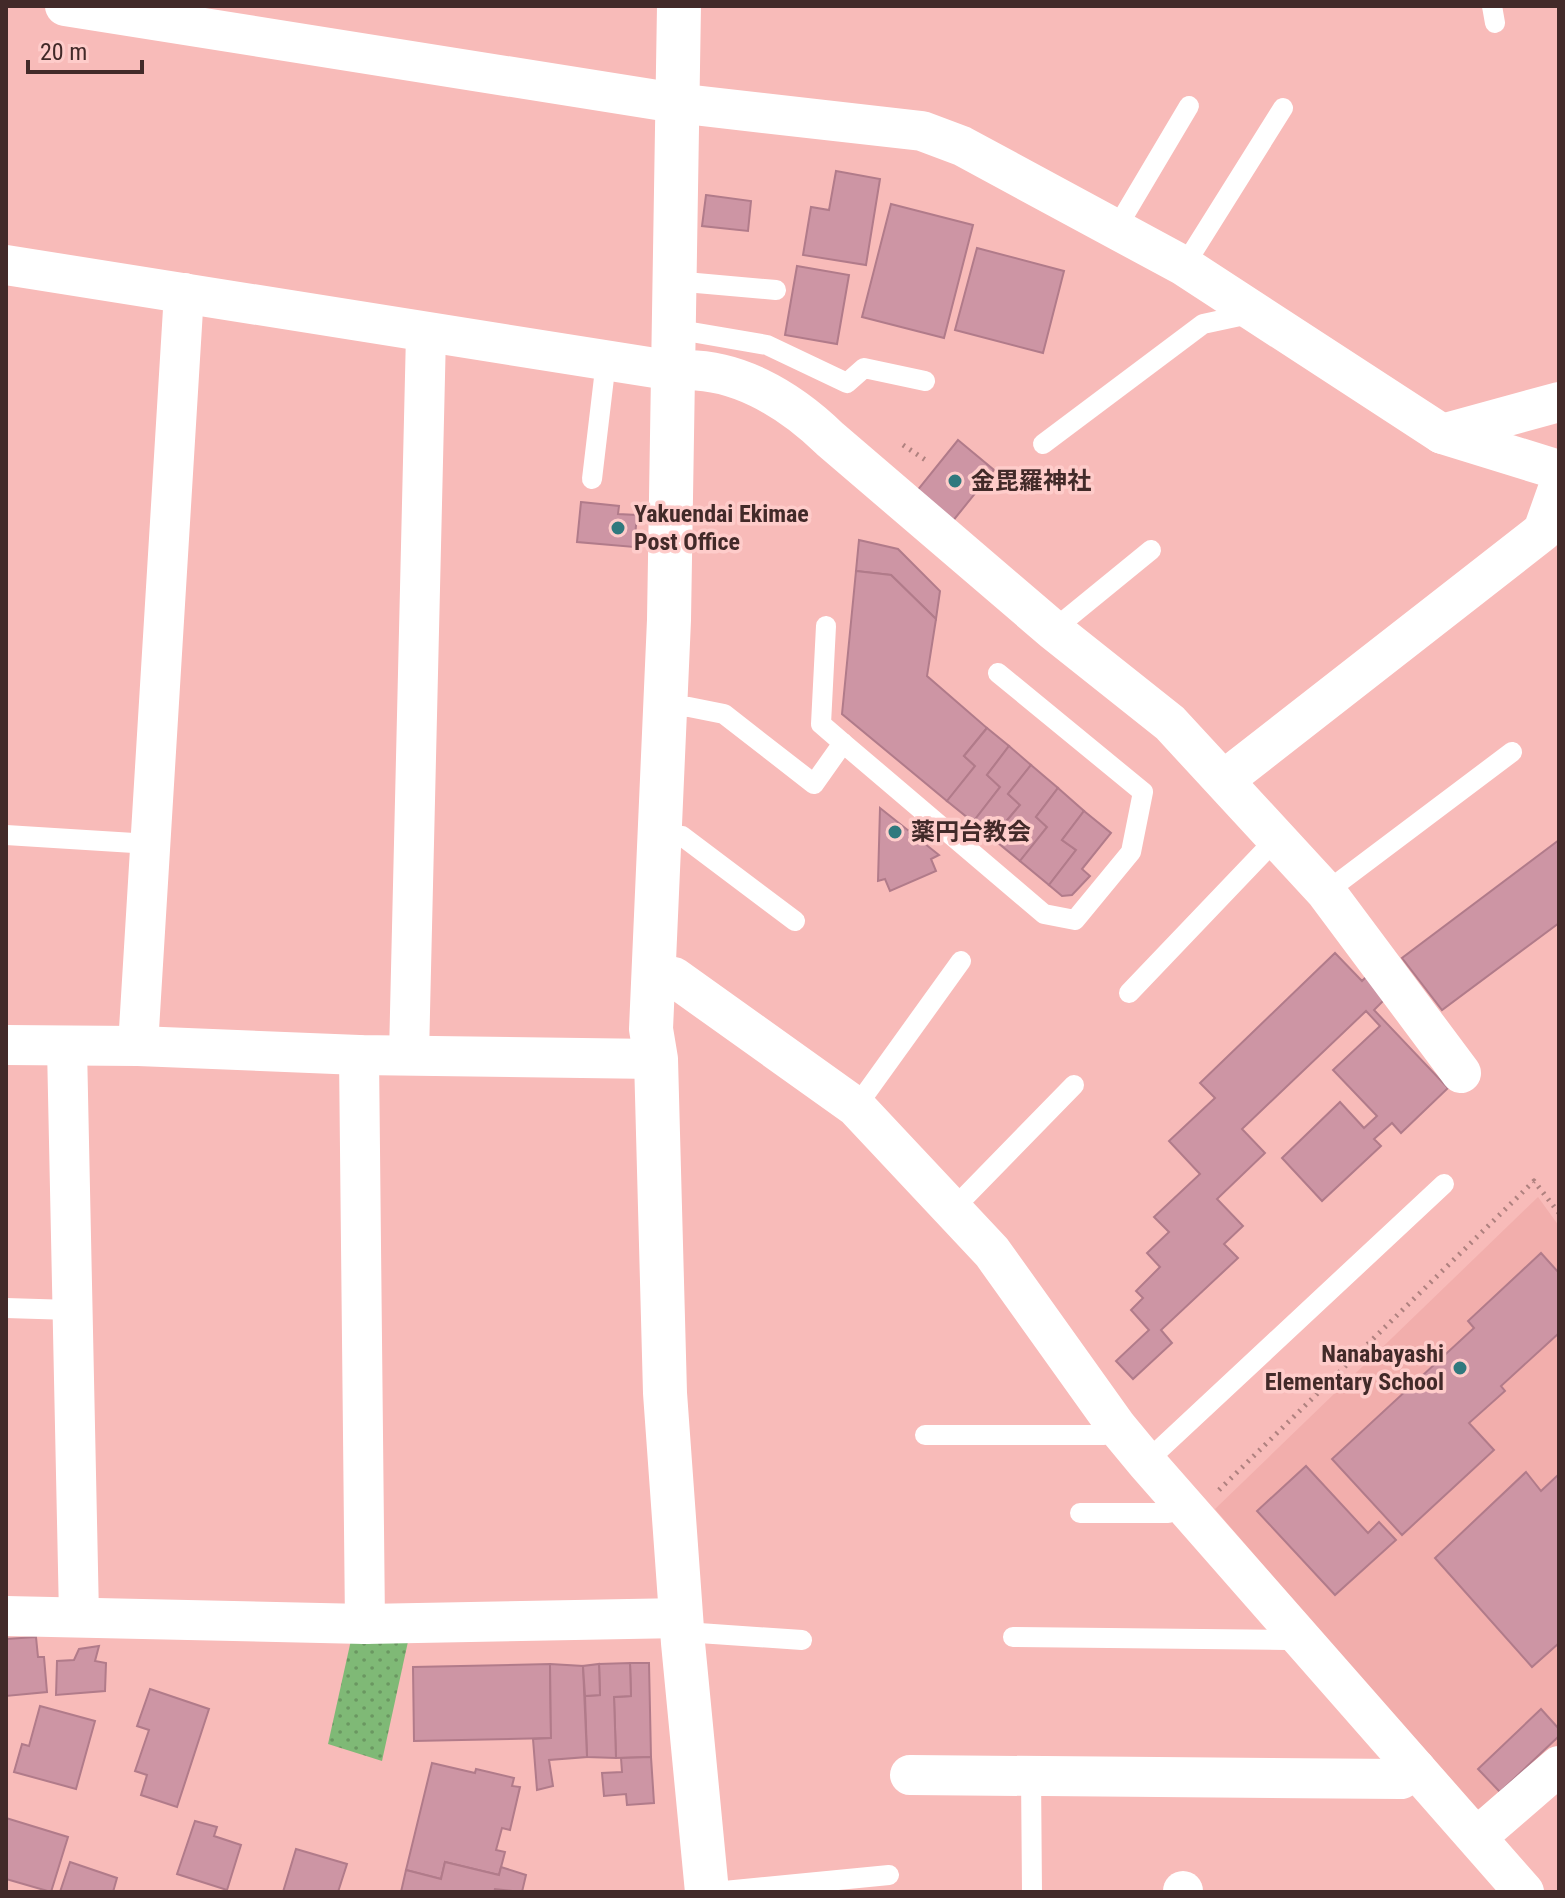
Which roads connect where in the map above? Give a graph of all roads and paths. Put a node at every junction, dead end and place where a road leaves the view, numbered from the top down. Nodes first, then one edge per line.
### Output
1 (65, 6) edge
2 (679, 6) edge
3 (234, 20) edge
4 (676, 103) junction
5 (1189, 106) dead end
6 (1283, 108) dead end
7 (1116, 229) junction
8 (6, 265) edge
9 (1184, 266) junction
10 (674, 281) junction
11 (776, 290) dead end
12 (184, 293) junction
13 (1256, 313) junction
14 (426, 334) junction
15 (674, 350) junction
16 (606, 361) junction
17 (925, 381) dead end
18 (1559, 402) edge
19 (1442, 434) junction
20 (1043, 444) dead end
21 (1559, 470) edge
22 (592, 479) dead end
23 (1559, 486) edge
24 (1151, 550) dead end
25 (826, 626) dead end
26 (1053, 630) junction
27 (998, 673) dead end
28 (665, 706) junction
29 (843, 743) junction
30 (1512, 752) dead end
31 (1224, 780) junction
32 (659, 834) junction
33 (6, 835) edge
34 (1278, 837) junction
35 (150, 844) junction
36 (1326, 892) junction
37 (795, 921) dead end
38 (961, 961) dead end
39 (652, 975) junction
40 (1129, 993) dead end
41 (6, 1045) edge
42 (138, 1046) junction
43 (67, 1047) junction
44 (359, 1055) junction
45 (409, 1055) junction
46 (656, 1059) junction
47 (1461, 1073) dead end
48 (1074, 1085) dead end
49 (856, 1107) junction
50 (1444, 1184) dead end
51 (952, 1210) junction
52 (1559, 1213) edge
53 (6, 1308) edge
54 (71, 1310) junction
55 (1117, 1427) junction
56 (925, 1435) dead end
57 (1146, 1462) junction
58 (1187, 1509) junction
59 (1080, 1513) dead end
60 (6, 1616) edge
61 (79, 1616) junction
62 (365, 1624) junction
63 (682, 1631) junction
64 (1298, 1632) junction
65 (1013, 1637) dead end
66 (802, 1640) dead end
67 (1559, 1766) edge
68 (1416, 1769) junction
69 (1031, 1774) junction
70 (910, 1775) dead end
71 (1477, 1837) junction
72 (889, 1875) dead end
73 (707, 1892) edge
74 (714, 1892) edge
75 (1032, 1892) edge
76 (1524, 1892) edge

1 - 3 street
2 - 4 street
3 - 4 street
4 - 7 street
4 - 10 street
5 - 7 lane
6 - 9 lane
7 - 9 street
8 - 12 street
9 - 13 street
10 - 11 lane
10 - 15 street
12 - 14 street
12 - 35 street
13 - 19 street
13 - 20 lane
14 - 16 street
14 - 45 street
15 - 16 street
15 - 17 lane
15 - 26 street
15 - 28 street
16 - 22 lane
18 - 19 street
19 - 21 street
23 - 31 street
24 - 26 lane
25 - 29 lane
26 - 31 street
27 - 29 lane
28 - 29 lane
28 - 32 street
30 - 36 lane
31 - 34 street
32 - 37 lane
32 - 39 street
33 - 35 lane
34 - 36 street
34 - 40 lane
35 - 42 street
36 - 47 street
38 - 49 lane
39 - 46 street
39 - 49 street
41 - 43 street
42 - 43 street
42 - 44 street
43 - 54 street
44 - 45 street
44 - 62 street
45 - 46 street
46 - 63 street
48 - 51 lane
49 - 51 street
50 - 57 lane
51 - 55 street
52 - 58 path
53 - 54 lane
54 - 61 street
55 - 56 lane
55 - 57 street
57 - 58 street
58 - 59 lane
58 - 64 street
60 - 61 street
61 - 62 street
62 - 63 street
63 - 66 lane
63 - 73 street
64 - 65 lane
64 - 68 street
67 - 71 street
68 - 69 street
68 - 71 street
69 - 70 street
69 - 75 lane
71 - 76 street
72 - 74 lane

